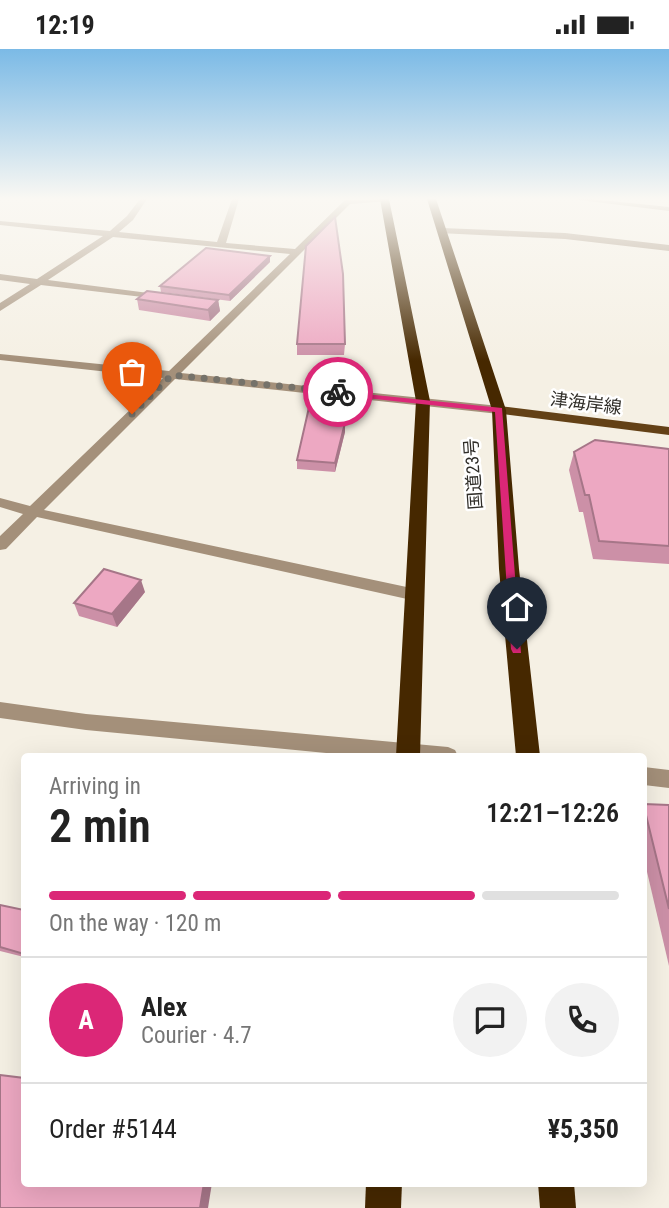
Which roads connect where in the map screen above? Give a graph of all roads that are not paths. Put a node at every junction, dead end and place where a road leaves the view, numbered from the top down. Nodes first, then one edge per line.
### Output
1 (83, 253) edge
2 (295, 253) edge
3 (395, 253) edge
4 (449, 253) edge
5 (0, 277) edge
6 (40, 282) junction
7 (174, 300) edge
8 (227, 307) edge
9 (0, 308) edge
10 (241, 309) junction
11 (0, 357) edge
12 (172, 375) junction
13 (423, 401) junction
14 (499, 410) junction
15 (669, 431) edge
16 (0, 502) edge
17 (33, 512) junction
18 (0, 545) edge
19 (416, 595) junction
20 (0, 710) edge
21 (399, 753) edge
22 (409, 753) edge
23 (528, 753) edge
24 (647, 776) edge
25 (669, 779) edge
26 (384, 1187) edge
27 (556, 1187) edge
28 (383, 1208) edge
29 (558, 1208) edge

1 - 6 street
2 - 10 street
3 - 13 highway
4 - 14 highway, 国道23号
5 - 6 street
6 - 7 street
6 - 9 street
8 - 10 street
10 - 12 street
11 - 12 street
12 - 13 street
12 - 17 street
13 - 14 street
13 - 19 highway
14 - 15 main road, 津海岸線
14 - 23 highway, 国道23号
16 - 17 street
17 - 18 street
17 - 19 street
19 - 22 highway
20 - 21 street
24 - 25 street
26 - 28 highway
27 - 29 highway

